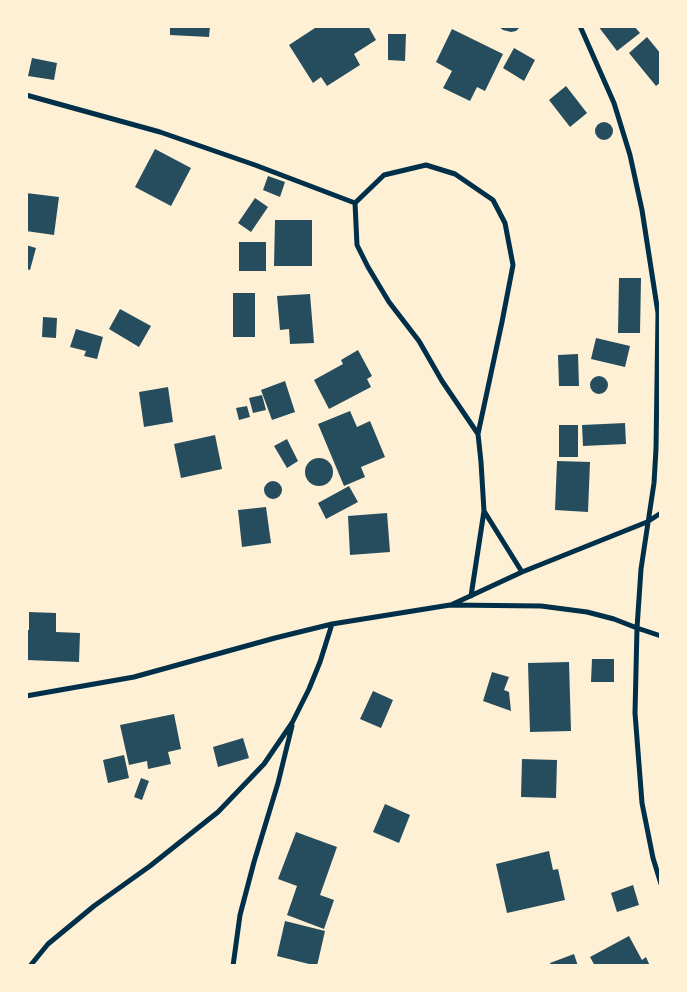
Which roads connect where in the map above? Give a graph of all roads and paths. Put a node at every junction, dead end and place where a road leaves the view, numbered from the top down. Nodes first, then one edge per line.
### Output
1 (580, 26) edge
2 (26, 95) edge
3 (355, 203) junction
4 (478, 434) junction
5 (484, 510) junction
6 (661, 513) edge
7 (648, 522) junction
8 (522, 572) junction
9 (471, 596) junction
10 (450, 605) junction
11 (332, 624) junction
12 (637, 628) junction
13 (661, 636) edge
14 (26, 696) edge
15 (292, 723) junction
16 (661, 857) edge
17 (653, 858) junction
18 (661, 884) edge
19 (30, 966) edge
20 (233, 966) edge

1 - 7 street
2 - 3 street
3 - 4 street
3 - 4 street
4 - 5 street
5 - 8 street
5 - 9 street
6 - 7 street
7 - 8 street
7 - 12 street
8 - 9 street
9 - 10 street
10 - 11 street
10 - 12 street
11 - 14 street
11 - 15 street
12 - 13 street
12 - 17 street
15 - 19 street
15 - 20 street
16 - 17 street
17 - 18 street

